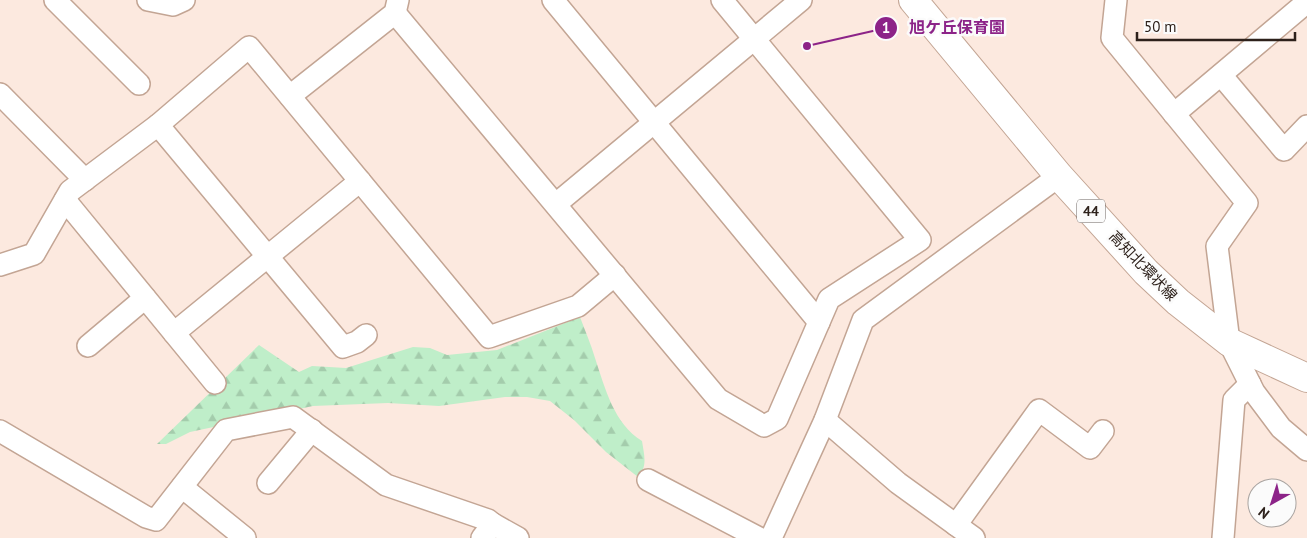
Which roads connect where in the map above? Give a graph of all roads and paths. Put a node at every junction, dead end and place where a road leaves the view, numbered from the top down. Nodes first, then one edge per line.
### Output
1 (55, 0) edge
2 (148, 0) edge
3 (184, 0) edge
4 (553, 0) edge
5 (722, 0) edge
6 (801, 0) edge
7 (914, 0) edge
8 (1307, 2) edge
9 (1113, 4) edge
10 (397, 7) edge
11 (754, 39) junction
12 (1221, 75) junction
13 (140, 84) dead end
14 (0, 94) edge
15 (290, 96) junction
16 (1174, 114) junction
17 (654, 122) junction
18 (158, 125) junction
19 (1307, 126) edge
20 (1059, 176) junction
21 (85, 180) junction
22 (360, 181) junction
23 (65, 200) junction
24 (556, 204) junction
25 (268, 256) junction
26 (1, 263) edge
27 (614, 274) junction
28 (145, 298) junction
29 (819, 322) junction
30 (174, 333) junction
31 (366, 335) dead end
32 (1229, 342) junction
33 (88, 346) dead end
34 (1307, 378) edge
35 (215, 382) dead end
36 (1250, 384) junction
37 (825, 420) junction
38 (0, 430) edge
39 (312, 430) junction
40 (1103, 431) dead end
41 (1307, 450) edge
42 (648, 480) dead end
43 (268, 483) dead end
44 (182, 487) junction
45 (956, 525) junction
46 (487, 531) edge
47 (244, 538) edge
48 (518, 538) edge
49 (759, 538) edge
50 (771, 538) edge
51 (974, 538) edge
52 (1223, 538) edge

1 - 13 street
2 - 3 street
4 - 17 street
5 - 11 street
6 - 11 street
7 - 20 main road, 高知北環状線 / 44
8 - 12 street
9 - 16 street
10 - 15 street
10 - 24 street
11 - 17 street
11 - 29 street
12 - 16 street
12 - 19 street
14 - 21 street
15 - 18 street
15 - 22 street
16 - 32 street
17 - 24 street
17 - 29 street
18 - 21 street
18 - 25 street
20 - 32 main road, 高知北環状線 / 44
20 - 37 street
21 - 23 street
22 - 25 street
22 - 27 street
23 - 26 street
23 - 28 street
24 - 27 street
25 - 30 street
25 - 31 street
27 - 29 street
28 - 30 street
28 - 33 street
30 - 35 street
32 - 34 main road, 高知北環状線 / 44
32 - 36 street
36 - 41 street
36 - 52 street
37 - 45 street
37 - 50 street
38 - 44 street
39 - 43 street
39 - 44 street
39 - 46 street
40 - 45 street
42 - 49 street
44 - 47 street
45 - 51 street
46 - 48 street

